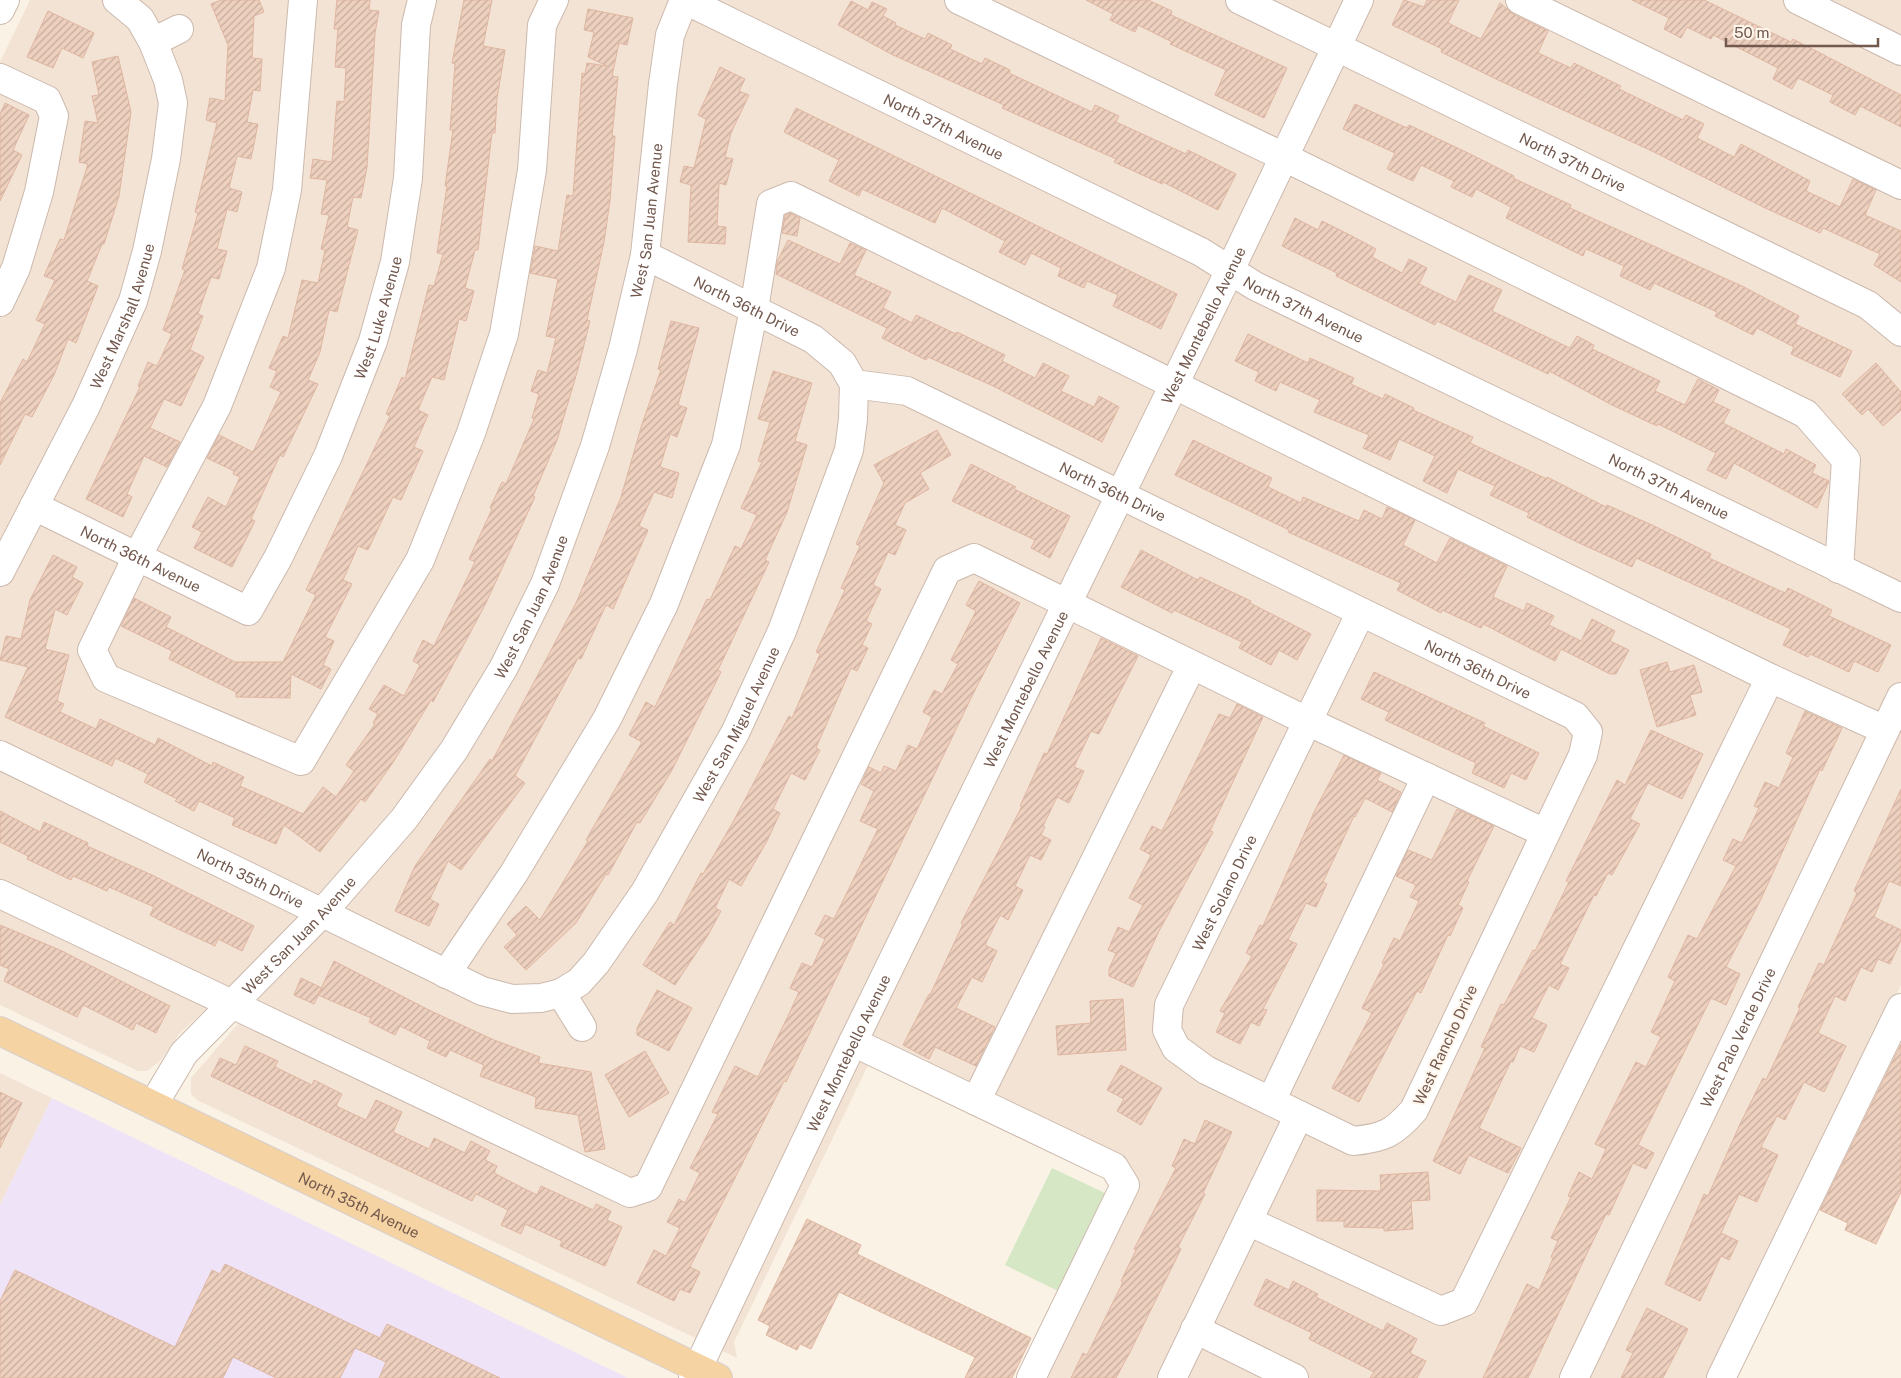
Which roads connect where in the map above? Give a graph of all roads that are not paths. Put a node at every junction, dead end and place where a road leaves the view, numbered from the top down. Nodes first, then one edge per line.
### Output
1 (5, 0) edge
2 (117, 0) edge
3 (303, 0) edge
4 (422, 0) edge
5 (554, 0) edge
6 (685, 0) edge
7 (958, 0) edge
8 (1240, 0) edge
9 (1359, 0) edge
10 (1520, 0) edge
11 (1798, 0) edge
12 (0, 10) edge
13 (179, 29) dead end
14 (153, 42) junction
15 (1337, 46) junction
16 (1901, 51) edge
17 (0, 78) edge
18 (1284, 157) junction
19 (1901, 185) edge
20 (644, 255) junction
21 (1230, 270) junction
22 (0, 302) edge
23 (754, 309) junction
24 (1901, 332) edge
25 (854, 384) junction
26 (1174, 384) junction
27 (1120, 494) junction
28 (34, 506) junction
29 (138, 557) junction
30 (1839, 569) junction
31 (0, 572) edge
32 (1901, 598) edge
33 (1067, 604) junction
34 (248, 610) joint
35 (1361, 612) junction
36 (1192, 665) junction
37 (1770, 678) junction
38 (1901, 697) edge
39 (1307, 721) junction
40 (1885, 730) junction
41 (1588, 732) joint
42 (0, 755) edge
43 (1426, 777) junction
44 (1544, 833) junction
45 (0, 894) edge
46 (321, 914) junction
47 (446, 974) junction
48 (561, 993) junction
49 (233, 1005) junction
50 (1901, 1008) edge
51 (582, 1027) dead end
52 (0, 1031) edge
53 (853, 1042) junction
54 (976, 1101) junction
55 (1271, 1101) junction
56 (153, 1104) junction
57 (1299, 1116) junction
58 (1248, 1221) junction
59 (1195, 1330) junction
60 (703, 1375) edge
61 (1031, 1378) edge
62 (1172, 1378) edge
63 (1294, 1378) edge
64 (1574, 1378) edge
65 (1720, 1378) edge

1 - 12 street
2 - 14 street, West Marshall Avenue
3 - 29 street
4 - 34 street, West Luke Avenue
5 - 29 street
6 - 20 street, West San Juan Avenue
6 - 21 street, North 37th Avenue
7 - 18 street
8 - 15 street, North 37th Drive
9 - 15 street, West Montebello Avenue
10 - 19 street
11 - 16 street
13 - 14 street
14 - 28 street, West Marshall Avenue
15 - 18 street, West Montebello Avenue
15 - 24 street, North 37th Drive
17 - 22 street
18 - 21 street, West Montebello Avenue
18 - 30 street
20 - 23 street, North 36th Drive
20 - 46 street, West San Juan Avenue
21 - 26 street, West Montebello Avenue
21 - 30 street, North 37th Avenue
23 - 25 street, North 36th Drive
23 - 26 street
23 - 47 street
25 - 27 street, North 36th Drive
25 - 48 street, West San Miguel Avenue
26 - 27 street, West Montebello Avenue
26 - 37 street
27 - 33 street, West Montebello Avenue
27 - 35 street, North 36th Drive
28 - 29 street, North 36th Avenue
28 - 31 street, West Marshall Avenue
29 - 34 street, North 36th Avenue
30 - 32 street, North 37th Avenue
33 - 36 street
33 - 49 street
33 - 53 street, West Montebello Avenue
35 - 39 street, West Solano Drive
35 - 41 street, North 36th Drive
36 - 39 street
36 - 54 street
37 - 40 street
37 - 58 street
38 - 40 street, West Palo Verde Drive
39 - 43 street
39 - 55 street, West Solano Drive
40 - 64 street, West Palo Verde Drive
41 - 44 street, West Rancho Drive
42 - 46 street, North 35th Drive
43 - 44 street
43 - 55 street
44 - 57 street, West Rancho Drive
45 - 49 street
46 - 47 street, North 35th Drive
46 - 49 street, West San Juan Avenue
47 - 48 street, North 35th Drive
48 - 51 street
49 - 56 street, West San Juan Avenue
50 - 65 street
52 - 56 main road, North 35th Avenue
53 - 54 street
53 - 60 street, West Montebello Avenue
54 - 61 street
55 - 57 street, West Solano Drive
56 - 60 main road, North 35th Avenue
57 - 58 street
58 - 59 street
59 - 62 street
59 - 63 street

